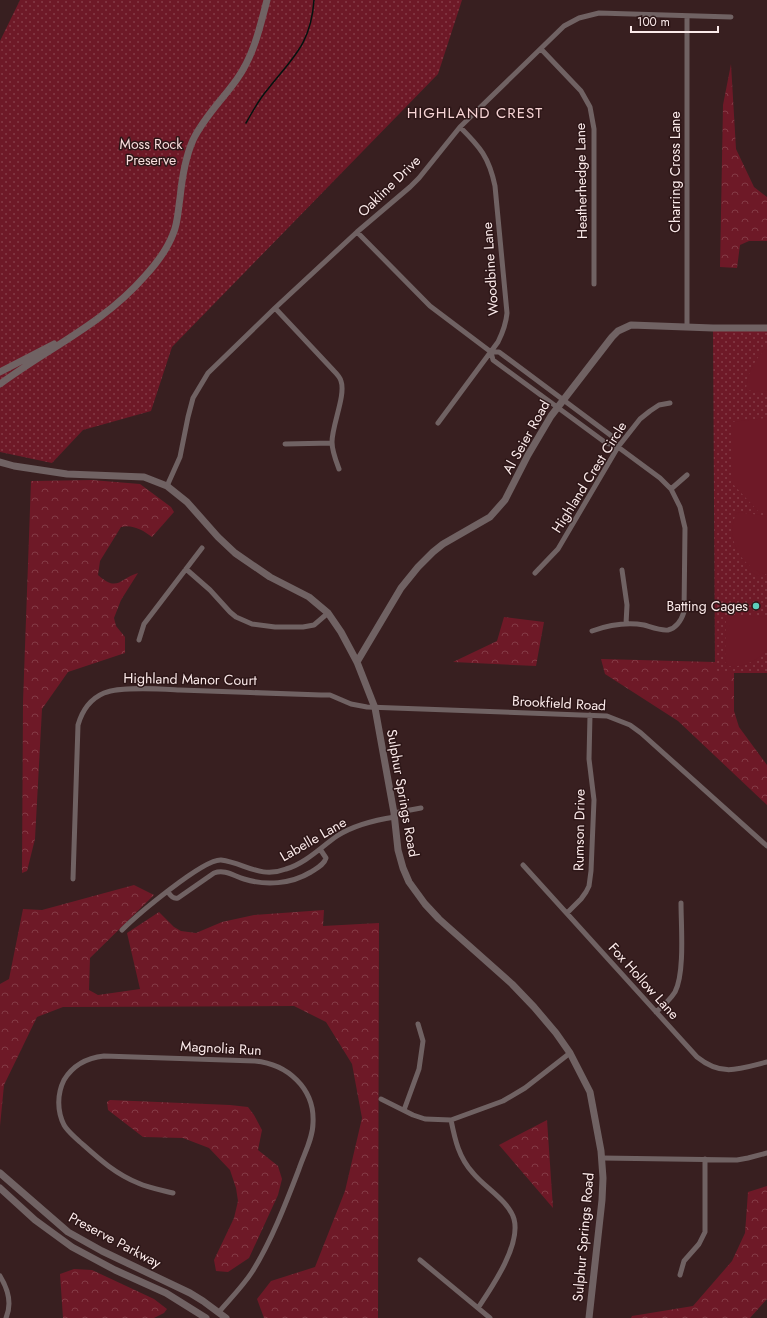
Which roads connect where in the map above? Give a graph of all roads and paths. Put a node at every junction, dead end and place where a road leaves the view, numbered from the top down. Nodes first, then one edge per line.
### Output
1 (267, 0) edge
2 (687, 16) junction
3 (731, 17) dead end
4 (541, 49) junction
5 (460, 127) junction
6 (357, 232) junction
7 (594, 284) dead end
8 (275, 308) junction
9 (686, 327) junction
10 (767, 328) edge
11 (85, 329) junction
12 (491, 352) junction
13 (0, 372) edge
14 (528, 373) junction
15 (522, 382) junction
16 (0, 384) edge
17 (563, 399) junction
18 (670, 403) dead end
19 (556, 407) junction
20 (594, 422) junction
21 (438, 424) dead end
22 (588, 430) junction
23 (332, 443) junction
24 (285, 444) dead end
25 (618, 447) junction
26 (0, 462) edge
27 (339, 469) dead end
28 (687, 475) dead end
29 (167, 486) junction
30 (671, 489) junction
31 (202, 548) dead end
32 (186, 569) junction
33 (622, 570) dead end
34 (535, 573) dead end
35 (328, 613) junction
36 (626, 624) junction
37 (592, 631) dead end
38 (139, 640) dead end
39 (357, 662) junction
40 (375, 708) junction
41 (590, 715) junction
42 (421, 808) dead end
43 (395, 815) junction
44 (767, 846) edge
45 (320, 849) junction
46 (523, 865) dead end
47 (73, 879) dead end
48 (168, 892) junction
49 (681, 903) dead end
50 (567, 913) junction
51 (122, 930) dead end
52 (656, 1012) junction
53 (418, 1024) dead end
54 (570, 1053) junction
55 (767, 1062) edge
56 (381, 1099) dead end
57 (404, 1110) junction
58 (451, 1120) junction
59 (767, 1153) edge
60 (602, 1158) junction
61 (705, 1159) junction
62 (0, 1173) edge
63 (0, 1188) edge
64 (173, 1193) dead end
65 (420, 1260) dead end
66 (680, 1275) dead end
67 (0, 1276) edge
68 (478, 1308) junction
69 (219, 1312) junction
70 (6, 1318) edge
71 (206, 1318) edge
72 (226, 1318) edge
73 (490, 1318) edge
74 (589, 1318) edge

1 - 11 street
2 - 3 street, Oakline Drive
2 - 4 street, Oakline Drive
2 - 9 street, Charring Cross Lane
4 - 5 street, Oakline Drive
4 - 7 street, Heatherhedge Lane
5 - 6 street, Oakline Drive
5 - 12 street, Woodbine Lane
6 - 8 street, Oakline Drive
6 - 12 street
8 - 23 street
8 - 29 street, Oakline Drive
9 - 10 street, Al Seier Road
9 - 17 street, Al Seier Road
11 - 13 street
11 - 16 street
12 - 14 street
12 - 15 street
12 - 21 street, Woodbine Lane
14 - 15 street
14 - 17 street
15 - 19 street
17 - 19 street, Al Seier Road
17 - 20 street
18 - 25 street, Highland Crest Circle
19 - 22 street
19 - 39 street, Al Seier Road
20 - 22 street
20 - 25 street
22 - 25 street
23 - 24 street
23 - 27 street
25 - 30 street
25 - 34 street, Highland Crest Circle
26 - 29 street, Sulphur Springs Road
28 - 30 street
29 - 35 street, Sulphur Springs Road
30 - 36 street
31 - 32 street
32 - 35 street
32 - 38 street
33 - 36 street
35 - 39 street, Sulphur Springs Road
36 - 37 street
39 - 40 street, Sulphur Springs Road
40 - 41 street, Brookfield Road
40 - 43 street, Sulphur Springs Road
40 - 47 street, Highland Manor Court
41 - 44 street, Brookfield Road
41 - 50 street, Rumson Drive
42 - 43 street, Labelle Lane
43 - 45 street, Labelle Lane
43 - 54 street, Sulphur Springs Road
45 - 48 street, Labelle Lane
45 - 48 street
46 - 50 street, Fox Hollow Lane
48 - 51 street, Labelle Lane
49 - 52 street
50 - 52 street, Fox Hollow Lane
52 - 55 street, Fox Hollow Lane
53 - 57 street
54 - 58 street
54 - 60 street, Sulphur Springs Road
56 - 57 street
57 - 58 street
58 - 68 street
59 - 61 street
60 - 61 street
60 - 74 street, Sulphur Springs Road
61 - 66 street
62 - 69 street, Preserve Parkway
63 - 71 street, Preserve Parkway
64 - 69 street, Magnolia Run
65 - 68 street
67 - 70 street
68 - 73 street
69 - 72 street, Preserve Parkway

